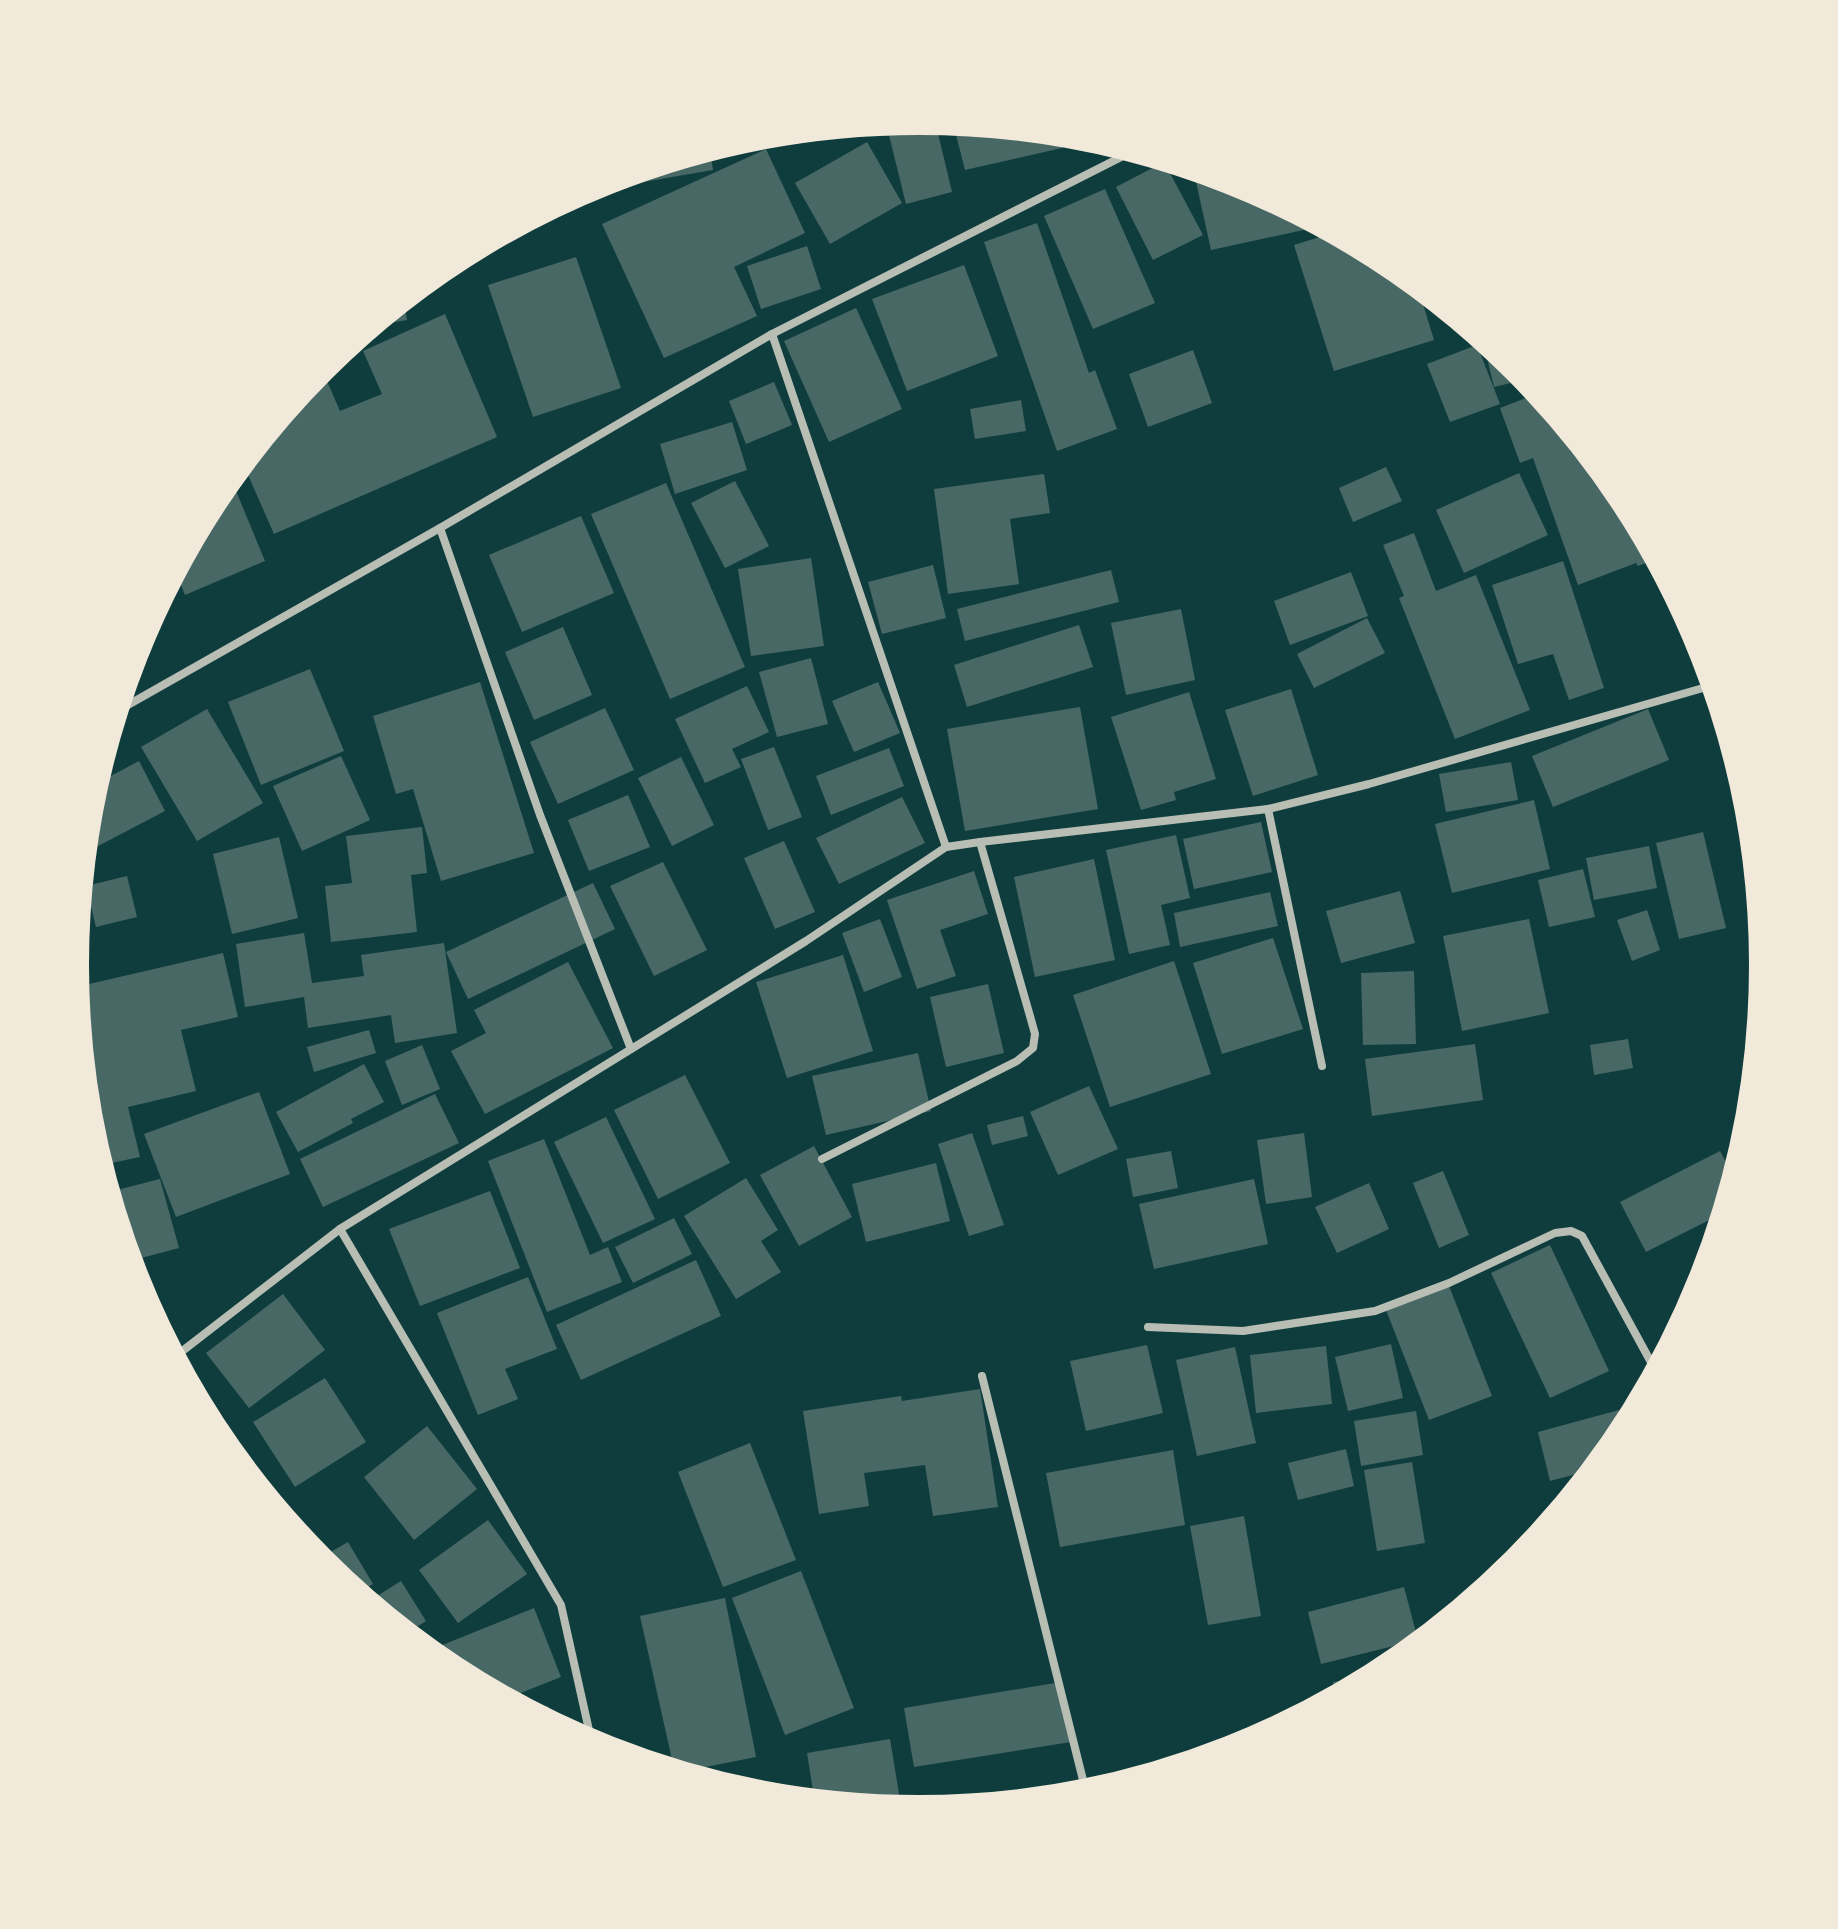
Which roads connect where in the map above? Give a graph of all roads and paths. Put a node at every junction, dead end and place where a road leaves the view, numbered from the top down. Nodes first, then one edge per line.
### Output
1 (1124, 156) edge
2 (772, 334) junction
3 (440, 528) junction
4 (1706, 687) edge
5 (125, 707) edge
6 (1268, 809) junction
7 (980, 842) junction
8 (946, 847) junction
9 (631, 1049) junction
10 (1322, 1066) dead end
11 (822, 1159) dead end
12 (340, 1229) junction
13 (1148, 1327) dead end
14 (180, 1353) edge
15 (1652, 1364) edge
16 (982, 1376) dead end
17 (589, 1731) edge
18 (1084, 1783) edge

1 - 2 street
2 - 3 street
2 - 8 street
3 - 5 street
3 - 9 street
4 - 6 street
6 - 7 street
6 - 10 street
7 - 8 street
7 - 11 street
8 - 9 street
9 - 12 street
12 - 14 street
12 - 17 street
13 - 15 street
16 - 18 street

